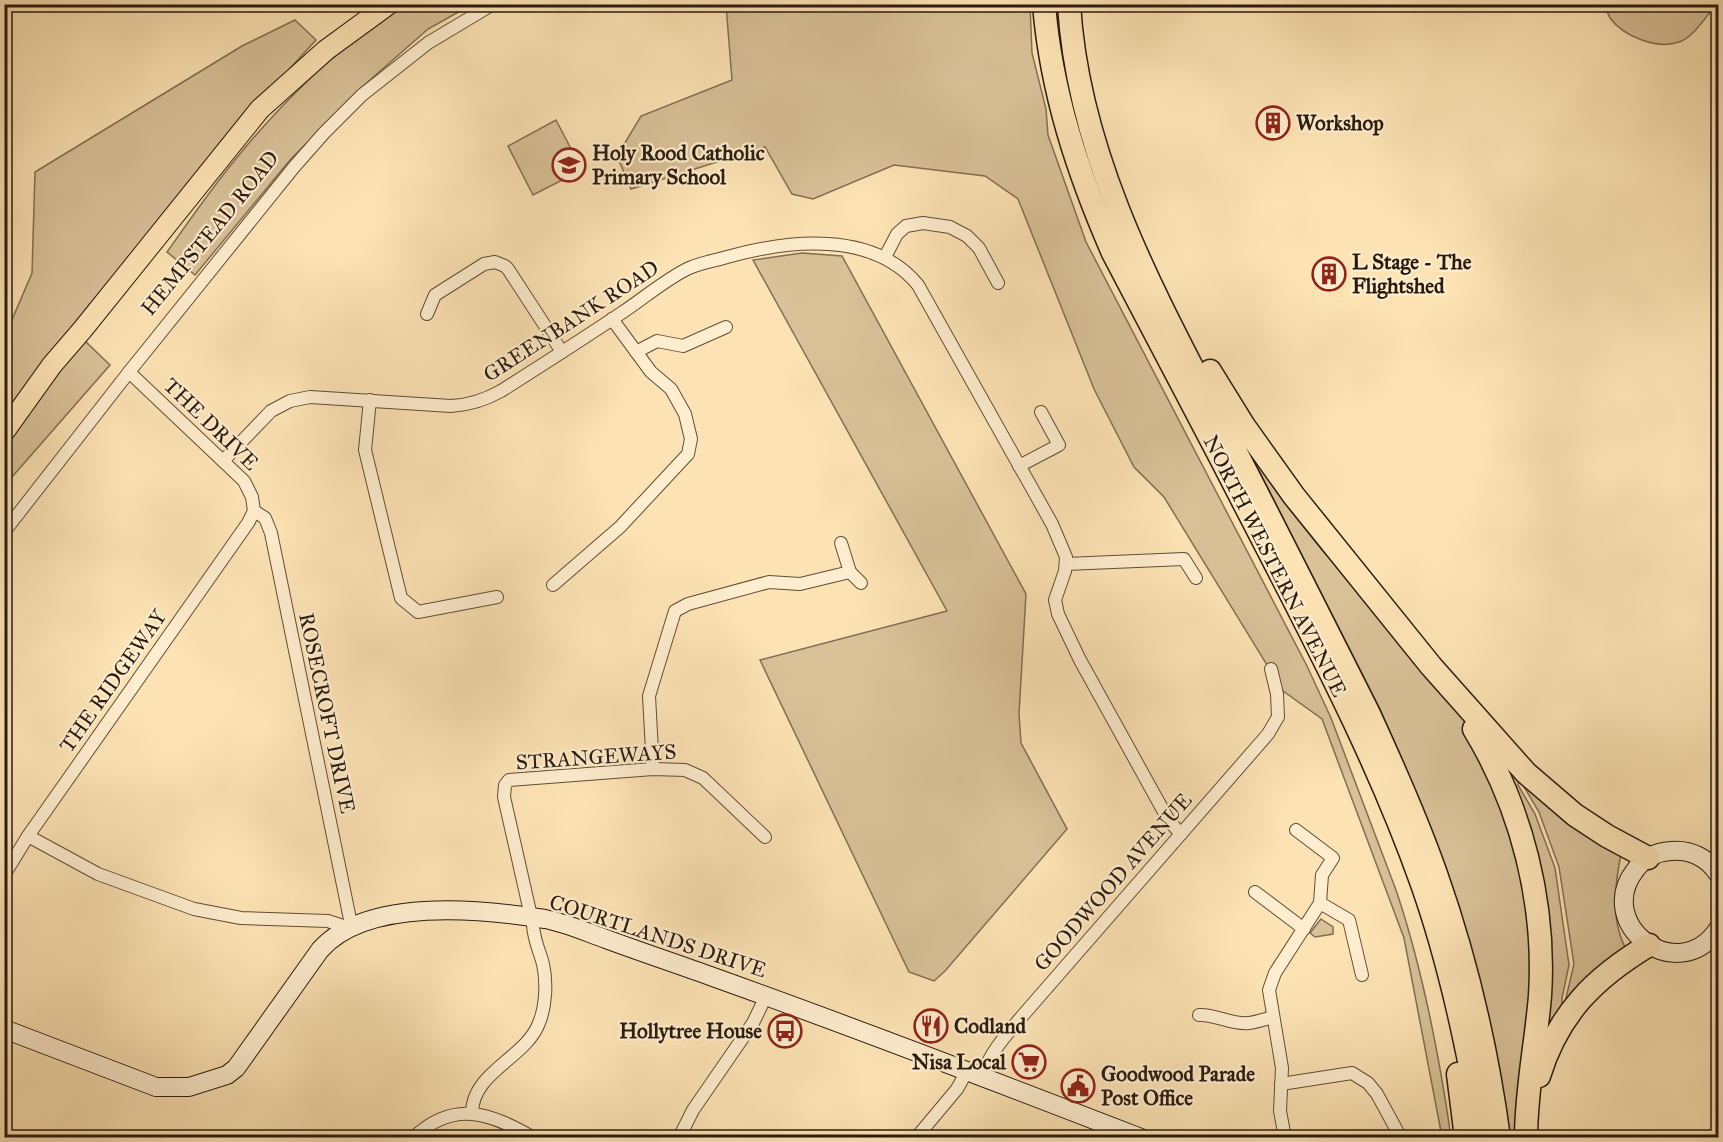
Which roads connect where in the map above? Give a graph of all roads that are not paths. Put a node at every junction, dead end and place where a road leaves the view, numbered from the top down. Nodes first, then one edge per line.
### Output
1 (389, 4) edge
2 (493, 4) edge
3 (1044, 4) edge
4 (1069, 4) edge
5 (1106, 176) junction
6 (885, 257) junction
7 (998, 283) dead end
8 (427, 314) dead end
9 (612, 319) junction
10 (726, 327) dead end
11 (562, 352) junction
12 (636, 352) junction
13 (129, 372) junction
14 (370, 400) junction
15 (1041, 412) dead end
16 (4, 432) edge
17 (223, 461) junction
18 (1019, 466) junction
19 (254, 511) junction
20 (4, 532) edge
21 (841, 543) dead end
22 (1066, 564) junction
23 (850, 572) junction
24 (1196, 578) dead end
25 (861, 583) dead end
26 (553, 585) dead end
27 (497, 597) dead end
28 (1431, 666) junction
29 (1271, 669) dead end
30 (1334, 678) junction
31 (653, 769) junction
32 (1296, 830) dead end
33 (1181, 834) junction
34 (28, 836) junction
35 (765, 837) dead end
36 (1648, 858) junction
37 (1719, 874) edge
38 (4, 875) edge
39 (1255, 892) dead end
40 (1320, 903) junction
41 (532, 918) junction
42 (352, 929) junction
43 (1304, 929) junction
44 (1719, 929) edge
45 (1649, 945) junction
46 (1362, 975) dead end
47 (766, 996) junction
48 (1199, 1015) dead end
49 (1273, 1017) junction
50 (4, 1029) edge
51 (974, 1074) junction
52 (1281, 1084) junction
53 (472, 1113) junction
54 (413, 1137) edge
55 (534, 1137) edge
56 (679, 1137) edge
57 (916, 1137) edge
58 (1141, 1137) edge
59 (1285, 1137) edge
60 (1401, 1137) edge
61 (1466, 1137) edge
62 (1484, 1137) edge
63 (1499, 1137) edge
64 (1527, 1137) edge

1 - 16 main road, HEMPSTEAD ROAD
2 - 13 street, HEMPSTEAD ROAD
3 - 30 highway, NORTH WESTERN AVENUE
4 - 5 highway, NORTH WESTERN AVENUE
5 - 28 highway
5 - 63 highway, NORTH WESTERN AVENUE
6 - 7 street
6 - 9 street, GREENBANK ROAD
6 - 18 street, GREENBANK ROAD
8 - 11 street
9 - 11 street, GREENBANK ROAD
9 - 12 street
10 - 12 street
11 - 14 street, GREENBANK ROAD
12 - 26 street
13 - 17 street, THE DRIVE
13 - 20 street, HEMPSTEAD ROAD
14 - 17 street, GREENBANK ROAD
14 - 27 street
15 - 18 street
17 - 19 street, THE DRIVE
18 - 22 street, GREENBANK ROAD
19 - 34 street, THE RIDGEWAY
19 - 42 street, ROSECROFT DRIVE
21 - 23 street
22 - 24 street
22 - 33 street
23 - 25 street
23 - 31 street
28 - 36 highway
28 - 64 highway
29 - 33 street, GOODWOOD AVENUE
30 - 61 highway
30 - 62 highway, NORTH WESTERN AVENUE
31 - 35 street, STRANGEWAYS
31 - 41 street, STRANGEWAYS
32 - 40 street
33 - 51 street, GOODWOOD AVENUE
34 - 38 street, THE RIDGEWAY
34 - 42 street
36 - 37 street
36 - 45 street
39 - 43 street
40 - 43 street
40 - 46 street
41 - 42 street, COURTLANDS DRIVE
41 - 47 street, COURTLANDS DRIVE
41 - 53 street
42 - 50 street, COURTLANDS DRIVE
43 - 49 street
44 - 45 street
45 - 64 highway
47 - 51 street, COURTLANDS DRIVE
47 - 56 street
48 - 49 street
49 - 52 street
51 - 57 street, GOODWOOD AVENUE
51 - 58 street, COURTLANDS DRIVE
52 - 59 street
52 - 60 street
53 - 54 street
53 - 55 street

